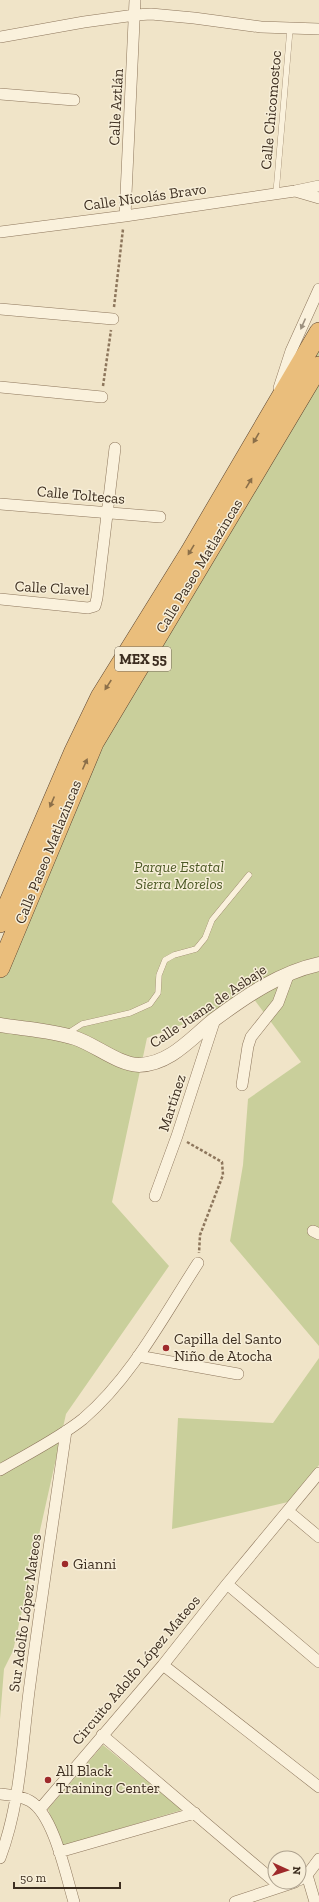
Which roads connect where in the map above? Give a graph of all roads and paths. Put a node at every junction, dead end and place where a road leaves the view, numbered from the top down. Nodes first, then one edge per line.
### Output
1 (135, 0) edge
2 (135, 15) junction
3 (290, 28) junction
4 (319, 29) edge
5 (0, 38) edge
6 (0, 94) edge
7 (74, 100) dead end
8 (319, 186) edge
9 (295, 191) junction
10 (276, 193) junction
11 (319, 198) edge
12 (125, 216) junction
13 (0, 232) edge
14 (319, 289) edge
15 (0, 309) edge
16 (113, 319) dead end
17 (319, 332) edge
18 (319, 366) edge
19 (0, 387) edge
20 (102, 397) dead end
21 (272, 410) junction
22 (115, 448) dead end
23 (0, 504) edge
24 (108, 512) junction
25 (160, 517) dead end
26 (0, 600) edge
27 (249, 875) dead end
28 (0, 923) edge
29 (319, 964) edge
30 (0, 968) edge
31 (289, 973) junction
32 (215, 1019) junction
33 (0, 1025) edge
34 (64, 1035) junction
35 (242, 1085) dead end
36 (177, 1136) junction
37 (155, 1196) dead end
38 (198, 1263) joint
39 (138, 1356) junction
40 (238, 1374) dead end
41 (66, 1431) junction
42 (0, 1470) edge
43 (319, 1473) edge
44 (288, 1511) junction
45 (319, 1536) edge
46 (227, 1584) junction
47 (319, 1662) edge
48 (163, 1664) junction
49 (102, 1735) junction
50 (319, 1787) edge
51 (0, 1794) edge
52 (16, 1796) junction
53 (40, 1809) junction
54 (195, 1813) junction
55 (59, 1852) junction
56 (0, 1858) edge
57 (319, 1859) edge
58 (307, 1873) edge
59 (267, 1875) edge
60 (307, 1886) edge
61 (267, 1889) edge
62 (74, 1902) edge
63 (235, 1902) edge
64 (315, 1902) edge

1 - 2 street, Calle Aztlán
2 - 3 street
2 - 5 street
2 - 12 street, Calle Aztlán
3 - 4 street
3 - 10 lane, Calle Chicomostoc
6 - 7 street
8 - 9 street, Calle Nicolás Bravo
9 - 10 street, Calle Nicolás Bravo
9 - 11 street, Calle Nicolás Bravo
10 - 12 street, Calle Nicolás Bravo
12 - 13 street, Calle Nicolás Bravo
14 -> 21 street
15 - 16 street
17 - 21 highway, Calle Paseo Matlazincas / MEX 55
30 -> 18 highway, Calle Paseo Matlazincas / MEX 55
19 - 20 street
21 -> 28 highway, Calle Paseo Matlazincas / MEX 55
22 - 24 street
23 - 24 street, Calle Toltecas
24 - 25 street, Calle Toltecas
24 - 26 street, Calle Clavel
27 - 34 lane
29 - 31 street, Calle Juana de Asbaje
31 - 32 street, Calle Juana de Asbaje
31 - 35 street
32 - 34 street, Calle Juana de Asbaje
32 - 36 street, Martínez
33 - 34 street, Calle Juana de Asbaje
36 - 37 street, Martínez
36 - 38 path
38 - 39 street
39 - 40 street
39 - 41 street
41 - 42 street
41 - 52 street, Sur Adolfo López Mateos
43 - 44 street, Circuito Adolfo López Mateos
44 - 45 street
44 - 46 street, Circuito Adolfo López Mateos
46 - 47 street
46 - 48 street, Circuito Adolfo López Mateos
48 - 49 street, Circuito Adolfo López Mateos
48 - 50 street
49 - 53 street, Circuito Adolfo López Mateos
49 - 54 street
51 - 52 street
52 - 53 street
52 - 56 street, Sur Adolfo López Mateos
53 - 55 street
54 - 55 street
54 - 59 street
55 - 62 street
57 - 58 street
60 - 64 street
61 - 63 street

